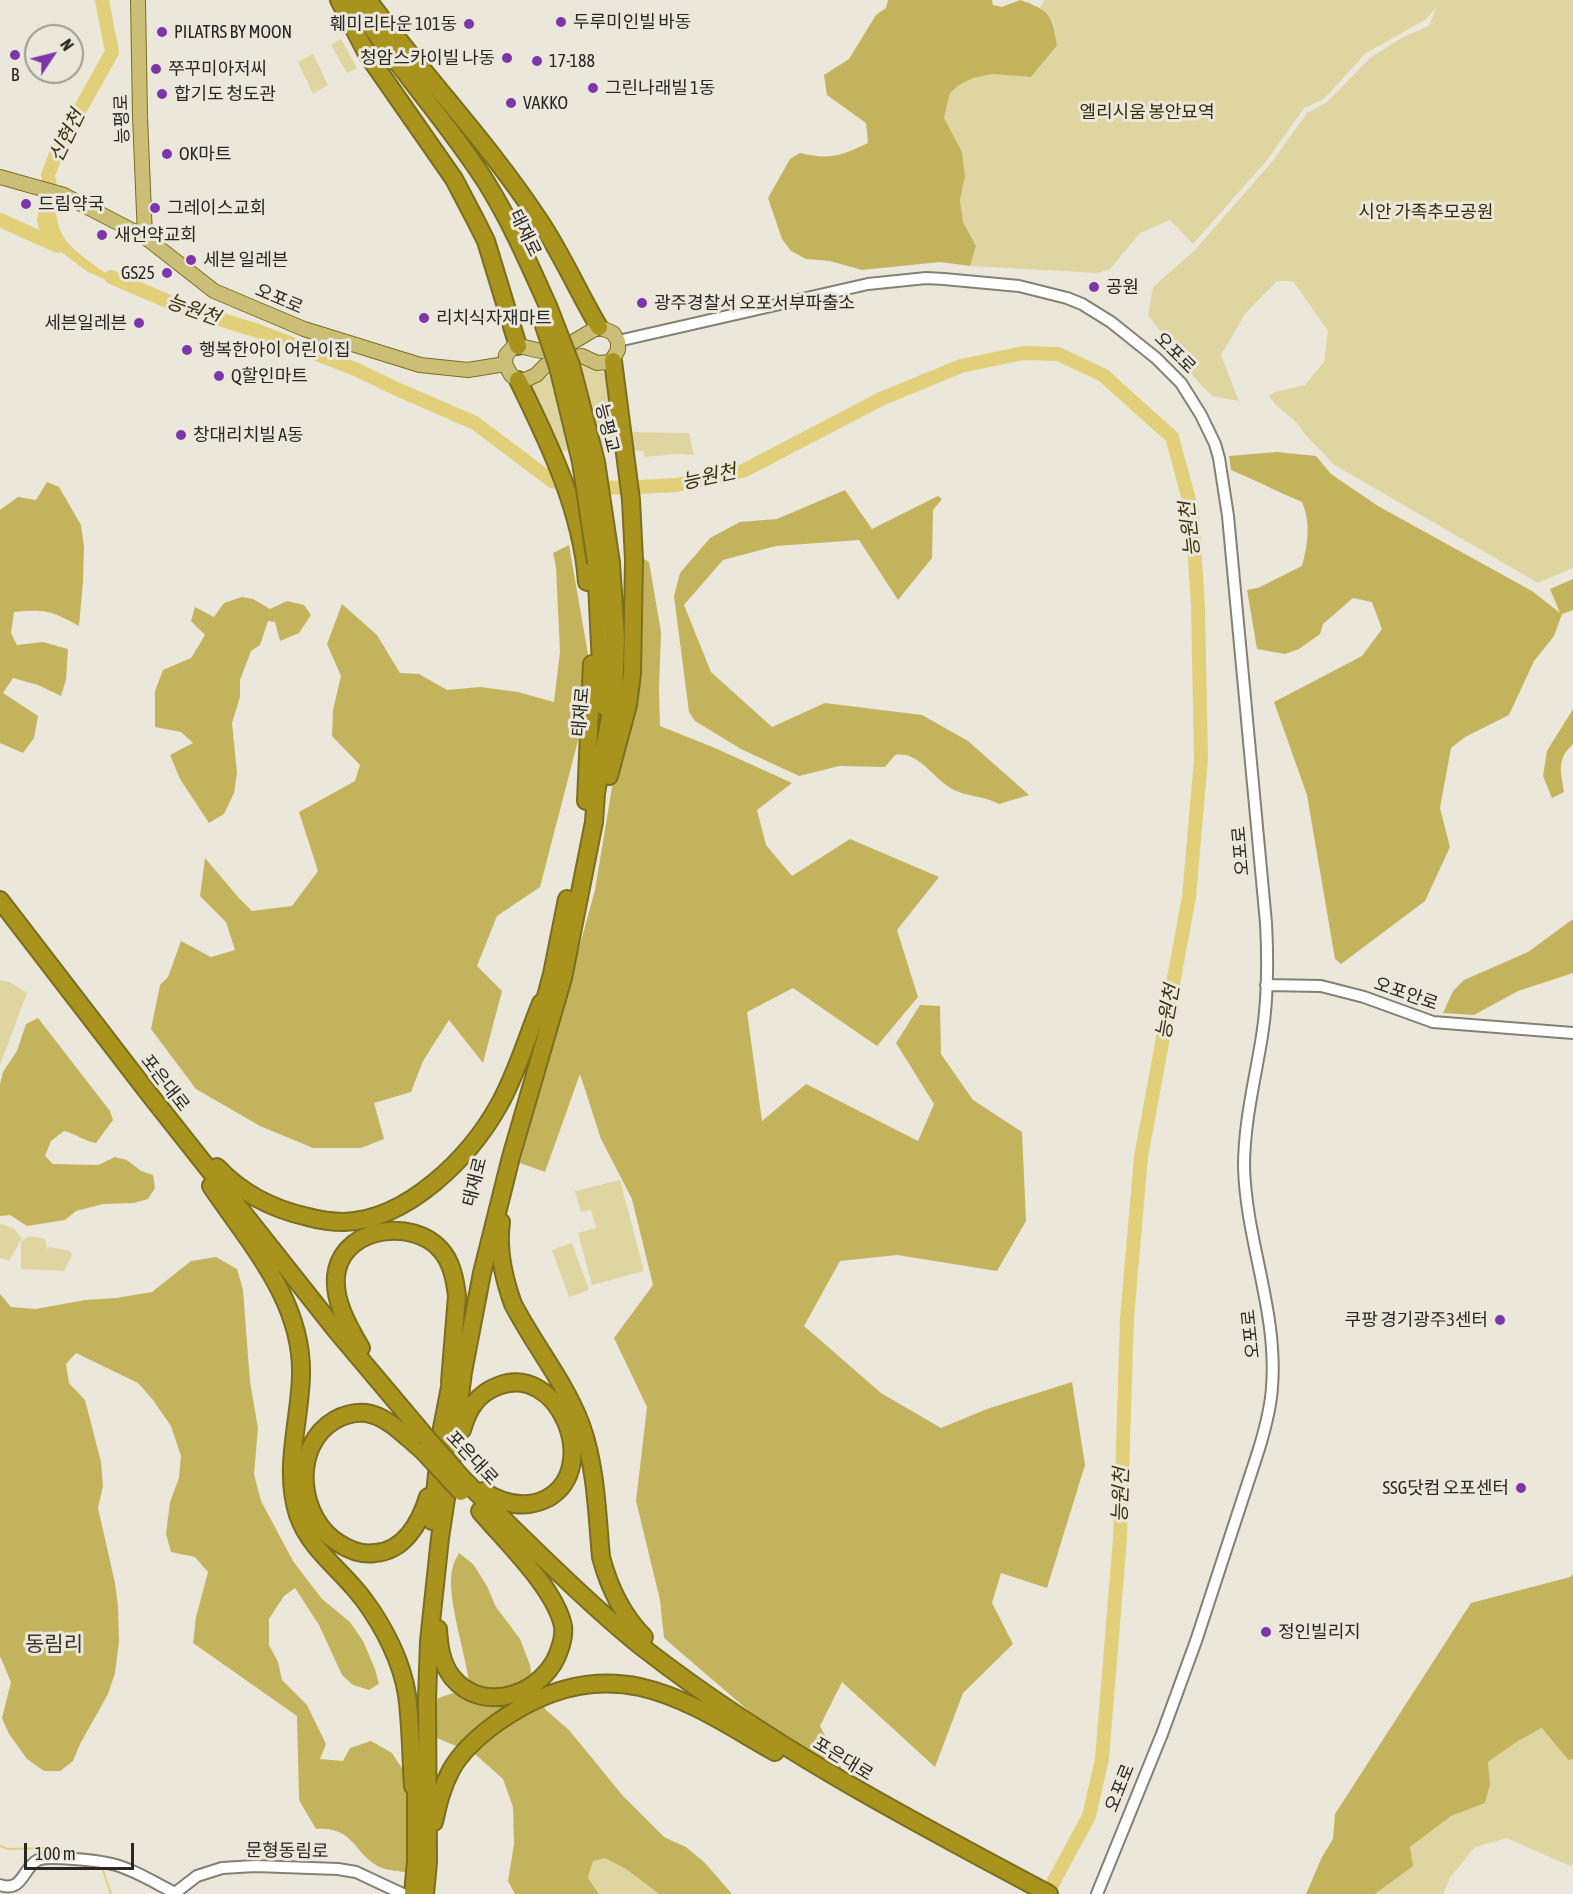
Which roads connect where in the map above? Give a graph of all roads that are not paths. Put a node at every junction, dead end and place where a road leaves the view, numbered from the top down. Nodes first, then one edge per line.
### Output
1 (138, 0) edge
2 (339, 0) edge
3 (346, 0) edge
4 (353, 0) edge
5 (368, 0) edge
6 (0, 177) edge
7 (146, 237) junction
8 (543, 307) junction
9 (599, 327) junction
10 (618, 341) junction
11 (518, 346) junction
12 (613, 361) junction
13 (505, 364) junction
14 (518, 380) junction
15 (598, 560) junction
16 (589, 824) junction
17 (0, 900) edge
18 (0, 914) edge
19 (552, 974) junction
20 (1266, 985) junction
21 (1573, 1033) edge
22 (146, 1090) junction
23 (511, 1157) junction
24 (211, 1186) junction
25 (450, 1386) junction
26 (405, 1413) junction
27 (425, 1444) junction
28 (452, 1459) junction
29 (437, 1472) junction
30 (463, 1486) junction
31 (480, 1511) junction
32 (440, 1538) junction
33 (714, 1700) junction
34 (796, 1764) junction
35 (883, 1811) junction
36 (415, 1815) junction
37 (422, 1861) junction
38 (0, 1885) edge
39 (403, 1894) edge
40 (413, 1894) edge
41 (425, 1894) edge
42 (1030, 1894) edge
43 (1049, 1894) edge
44 (1097, 1894) edge

1 - 7 main road, 능평로
2 - 11 highway
3 - 8 highway, 태재로
4 - 8 highway, 태재로
5 - 9 highway
6 - 7 main road, 오포로
7 - 13 main road, 오포로
8 - 15 highway, 능평교, bridge
9 - 10 main road
9 - 11 main road
10 - 12 main road
10 - 20 street, 오포로
11 - 13 main road
12 - 14 main road
12 - 16 highway
13 - 14 main road
14 - 15 highway
15 - 16 highway
15 - 16 highway, 태재로
16 - 19 highway, 태재로
16 - 23 highway, 태재로
17 - 22 highway, 포은대로
18 - 24 highway, 포은대로
19 - 22 highway
19 - 25 highway, 태재로
20 - 21 street, 오포안로
20 - 44 street, 오포로
22 - 26 highway, 포은대로
23 - 28 highway
23 - 33 highway
24 - 27 highway, 포은대로
24 - 36 highway
25 - 26 highway
25 - 29 highway, 태재로
26 - 27 highway, 포은대로
27 - 29 highway
27 - 30 highway, bridge
28 - 30 highway
28 - 32 highway
29 - 36 highway
30 - 31 highway, 포은대로
30 - 33 highway, 포은대로
31 - 32 highway
31 - 34 highway, 포은대로
32 - 37 highway
33 - 35 highway, 포은대로
34 - 35 highway, 포은대로
34 - 37 highway
35 - 42 highway
35 - 43 highway, 포은대로
36 - 37 highway
37 - 40 highway
37 - 41 highway
38 - 39 street, 문형동림로

